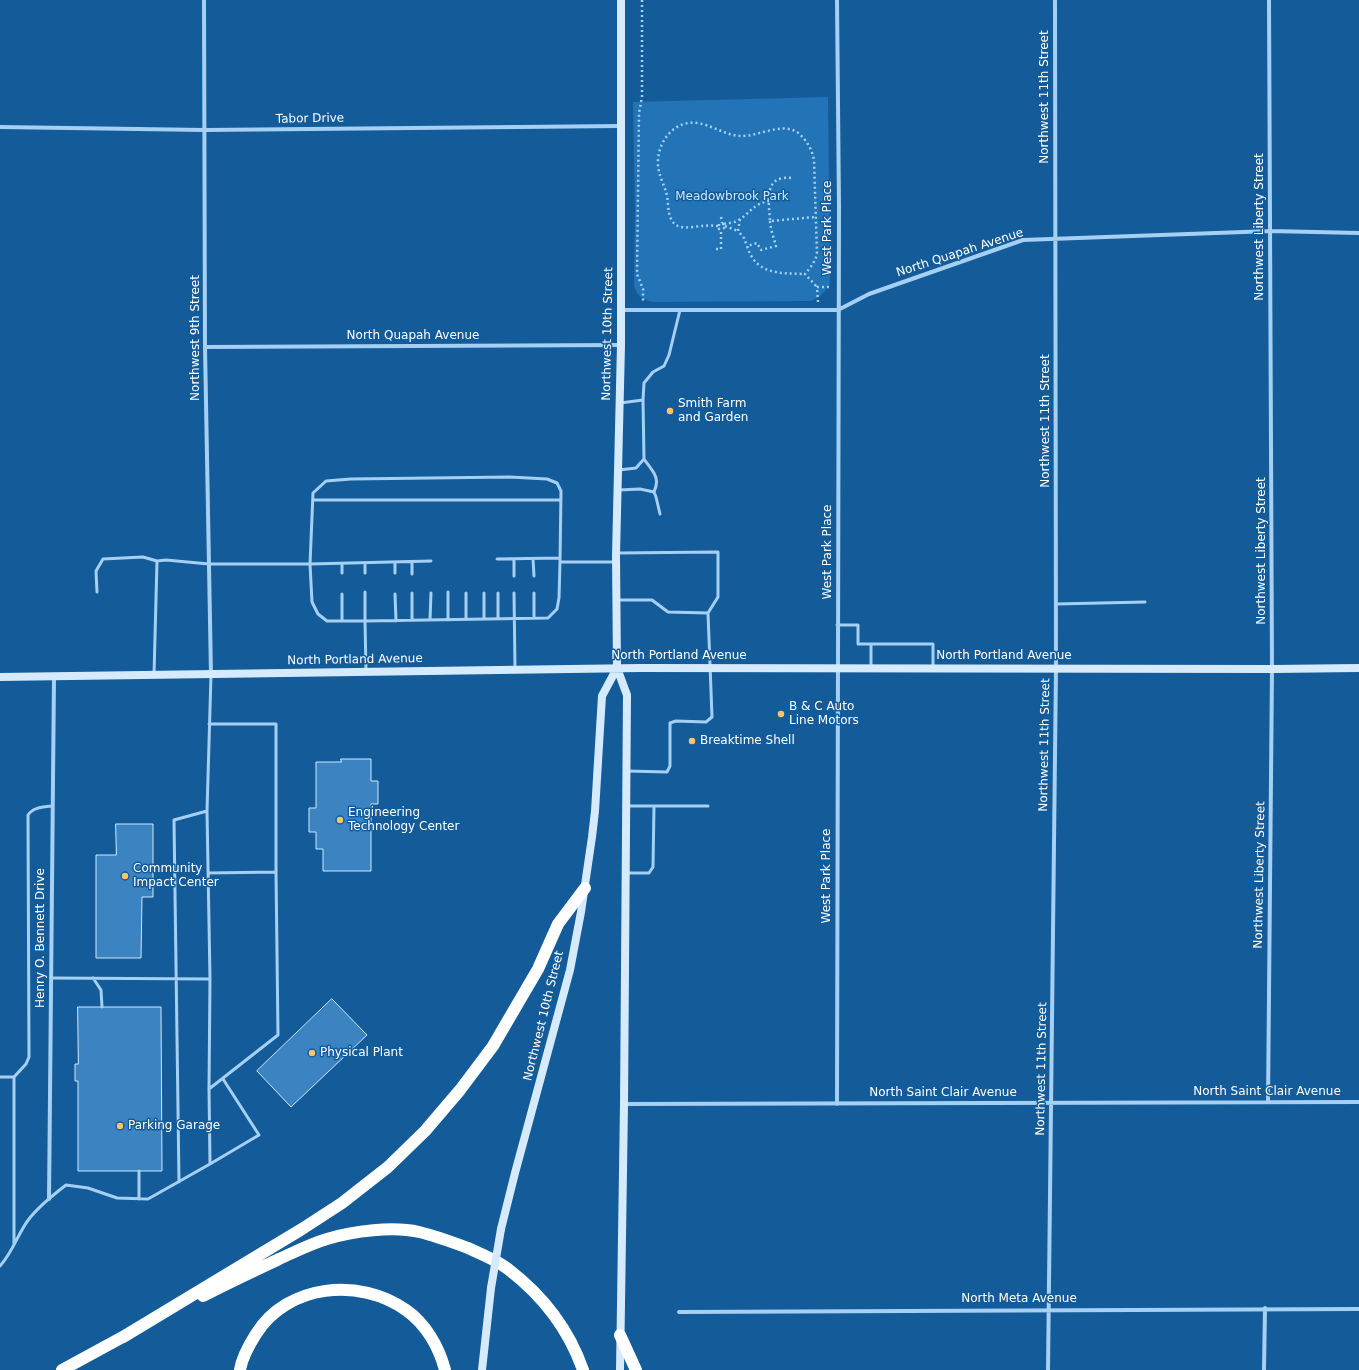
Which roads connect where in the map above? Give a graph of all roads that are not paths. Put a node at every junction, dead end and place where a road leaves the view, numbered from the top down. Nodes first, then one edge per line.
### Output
1 (204, 0) edge
2 (621, 0) edge
3 (837, 0) edge
4 (1055, 0) edge
5 (1269, 0) edge
6 (620, 126) junction
7 (0, 127) edge
8 (205, 130) junction
9 (1271, 232) junction
10 (1359, 233) edge
11 (1055, 240) junction
12 (620, 310) junction
13 (680, 310) junction
14 (838, 310) junction
15 (620, 345) junction
16 (205, 347) junction
17 (643, 400) junction
18 (619, 403) junction
19 (644, 459) junction
20 (618, 470) junction
21 (617, 490) junction
22 (654, 492) junction
23 (313, 500) junction
24 (561, 500) junction
25 (660, 514) dead end
26 (616, 553) junction
27 (497, 559) dead end
28 (514, 559) junction
29 (533, 559) junction
30 (560, 560) junction
31 (156, 562) junction
32 (396, 562) junction
33 (412, 562) junction
34 (431, 562) dead end
35 (616, 562) junction
36 (365, 563) junction
37 (209, 564) junction
38 (310, 564) junction
39 (342, 564) junction
40 (342, 573) dead end
41 (365, 573) dead end
42 (396, 573) dead end
43 (412, 574) dead end
44 (514, 576) dead end
45 (534, 576) dead end
46 (97, 592) dead end
47 (365, 592) dead end
48 (448, 592) dead end
49 (412, 593) dead end
50 (431, 593) dead end
51 (466, 593) dead end
52 (484, 593) dead end
53 (498, 593) dead end
54 (514, 593) dead end
55 (534, 593) dead end
56 (342, 594) dead end
57 (396, 594) dead end
58 (616, 600) junction
59 (1145, 602) dead end
60 (1056, 604) junction
61 (708, 613) junction
62 (514, 618) junction
63 (534, 618) junction
64 (466, 619) junction
65 (484, 619) junction
66 (498, 619) junction
67 (412, 620) junction
68 (430, 620) junction
69 (448, 620) junction
70 (342, 621) junction
71 (365, 621) junction
72 (396, 621) junction
73 (838, 625) junction
74 (871, 644) junction
75 (617, 668) junction
76 (711, 668) junction
77 (838, 668) junction
78 (871, 668) junction
79 (933, 668) junction
80 (1056, 668) junction
81 (1359, 668) edge
82 (1272, 669) junction
83 (515, 670) junction
84 (366, 672) junction
85 (211, 675) junction
86 (154, 676) junction
87 (0, 677) edge
88 (54, 677) junction
89 (209, 724) junction
90 (627, 771) junction
91 (52, 806) junction
92 (626, 806) junction
93 (654, 806) junction
94 (708, 806) dead end
95 (207, 811) junction
96 (276, 872) junction
97 (208, 873) junction
98 (626, 873) junction
99 (585, 888) junction
100 (51, 978) junction
101 (93, 978) junction
102 (175, 979) junction
103 (210, 979) junction
104 (102, 1007) dead end
105 (0, 1077) edge
106 (14, 1077) junction
107 (223, 1079) junction
108 (209, 1090) junction
109 (1051, 1102) junction
110 (1268, 1102) junction
111 (1359, 1102) edge
112 (624, 1104) junction
113 (837, 1104) junction
114 (210, 1164) junction
115 (139, 1171) dead end
116 (179, 1182) junction
117 (49, 1199) junction
118 (139, 1199) junction
119 (14, 1246) junction
120 (0, 1266) edge
121 (1265, 1308) junction
122 (1048, 1309) junction
123 (1359, 1309) edge
124 (679, 1312) dead end
125 (620, 1335) junction
126 (123, 1337) junction
127 (62, 1370) edge
128 (240, 1370) edge
129 (445, 1370) edge
130 (482, 1370) edge
131 (583, 1370) edge
132 (620, 1370) edge
133 (636, 1370) edge
134 (1048, 1370) edge
135 (1264, 1370) edge

1 - 8 street, Northwest 9th Street
2 - 6 main road, Northwest 10th Street
3 - 14 street, West Park Place
4 - 11 street, Northwest 11th Street
5 - 9 street, Northwest Liberty Street
6 - 8 street, Tabor Drive
6 - 12 main road, Northwest 10th Street
7 - 8 street, Tabor Drive
8 - 16 street, Northwest 9th Street
9 - 10 street, North Quapah Avenue
9 - 11 street, North Quapah Avenue
9 - 82 street, Northwest Liberty Street
11 - 14 street, North Quapah Avenue
11 - 60 street, Northwest 11th Street
12 - 13 street, North Quapah Avenue
12 - 15 main road, Northwest 10th Street
13 - 14 street, North Quapah Avenue
13 - 17 lane
14 - 73 street, West Park Place
15 - 16 street, North Quapah Avenue
15 - 18 main road, Northwest 10th Street
16 - 37 street, Northwest 9th Street
17 - 18 lane
17 - 19 lane
18 - 20 main road, Northwest 10th Street
19 - 20 lane
19 - 22 lane
20 - 21 main road, Northwest 10th Street
21 - 22 lane
21 - 26 main road, Northwest 10th Street
22 - 25 lane
23 - 24 lane
23 - 24 lane
23 - 38 lane
24 - 30 lane
26 - 35 main road, Northwest 10th Street
26 - 61 lane
27 - 28 lane
28 - 29 lane
28 - 44 lane
29 - 30 lane
29 - 45 lane
30 - 35 lane
30 - 63 lane
31 - 37 lane
31 - 46 lane
31 - 86 lane
32 - 33 lane
32 - 36 lane
32 - 42 lane
33 - 34 lane
33 - 43 lane
35 - 58 main road, Northwest 10th Street
36 - 39 lane
36 - 41 lane
37 - 38 lane
37 - 85 street, Northwest 9th Street
38 - 39 lane
38 - 70 lane
39 - 40 lane
47 - 71 lane
48 - 69 lane
49 - 67 lane
50 - 68 lane
51 - 64 lane
52 - 65 lane
53 - 66 lane
54 - 62 lane
55 - 63 lane
56 - 70 lane
57 - 72 lane
58 - 61 lane
58 - 75 main road, Northwest 10th Street
59 - 60 lane
60 - 80 street, Northwest 11th Street
61 - 76 lane
62 - 63 lane
62 - 66 lane
62 - 83 lane
64 - 65 lane
64 - 69 lane
65 - 66 lane
67 - 68 lane
67 - 72 lane
68 - 69 lane
70 - 71 lane
71 - 72 lane
71 - 84 lane
73 - 74 lane
73 - 77 street, West Park Place
74 - 78 lane
74 - 79 lane
75 - 76 main road, North Portland Avenue
75 - 83 main road, North Portland Avenue
75 - 90 main road, Northwest 10th Street
75 - 99 main road, Northwest 10th Street
76 - 77 main road, North Portland Avenue
76 - 90 lane
77 - 78 main road, North Portland Avenue
77 - 113 street, West Park Place
78 - 79 main road, North Portland Avenue
79 - 80 main road, North Portland Avenue
80 - 82 main road, North Portland Avenue
80 - 109 street, Northwest 11th Street
81 - 82 main road, North Portland Avenue
82 - 110 street, Northwest Liberty Street
83 - 84 main road, North Portland Avenue
84 - 85 main road, North Portland Avenue
85 - 86 main road, North Portland Avenue
85 - 89 lane
86 - 88 main road, North Portland Avenue
87 - 88 main road, North Portland Avenue
88 - 91 street, Henry O. Bennett Drive
89 - 95 lane
89 - 96 lane
90 - 92 main road, Northwest 10th Street
91 - 100 street, Henry O. Bennett Drive
91 - 106 lane
92 - 93 lane
92 - 98 main road, Northwest 10th Street
93 - 94 lane
93 - 98 lane
95 - 97 lane
95 - 102 lane
96 - 97 lane
96 - 107 lane
97 - 103 lane
98 - 112 main road, Northwest 10th Street
99 - 126 highway
99 - 130 main road, Northwest 10th Street, bridge
100 - 101 lane
100 - 117 street, Henry O. Bennett Drive
101 - 102 lane
101 - 104 lane
102 - 103 lane
102 - 116 lane
103 - 108 lane
105 - 106 lane
106 - 119 lane
107 - 108 lane
107 - 114 lane
108 - 114 lane
109 - 110 street, North Saint Clair Avenue
109 - 113 street, North Saint Clair Avenue
109 - 122 street, Northwest 11th Street
110 - 111 street, North Saint Clair Avenue
112 - 113 street, North Saint Clair Avenue
112 - 125 main road, Northwest 10th Street
114 - 116 lane
115 - 118 lane
116 - 118 lane
117 - 118 lane
117 - 119 lane
119 - 120 lane
121 - 122 street, North Meta Avenue
121 - 123 street, North Meta Avenue
121 - 135 street
122 - 124 street, North Meta Avenue
122 - 134 street, Northwest 11th Street
125 - 132 main road, Northwest 10th Street
125 - 133 highway
126 - 127 highway
126 - 131 highway
128 - 129 highway

